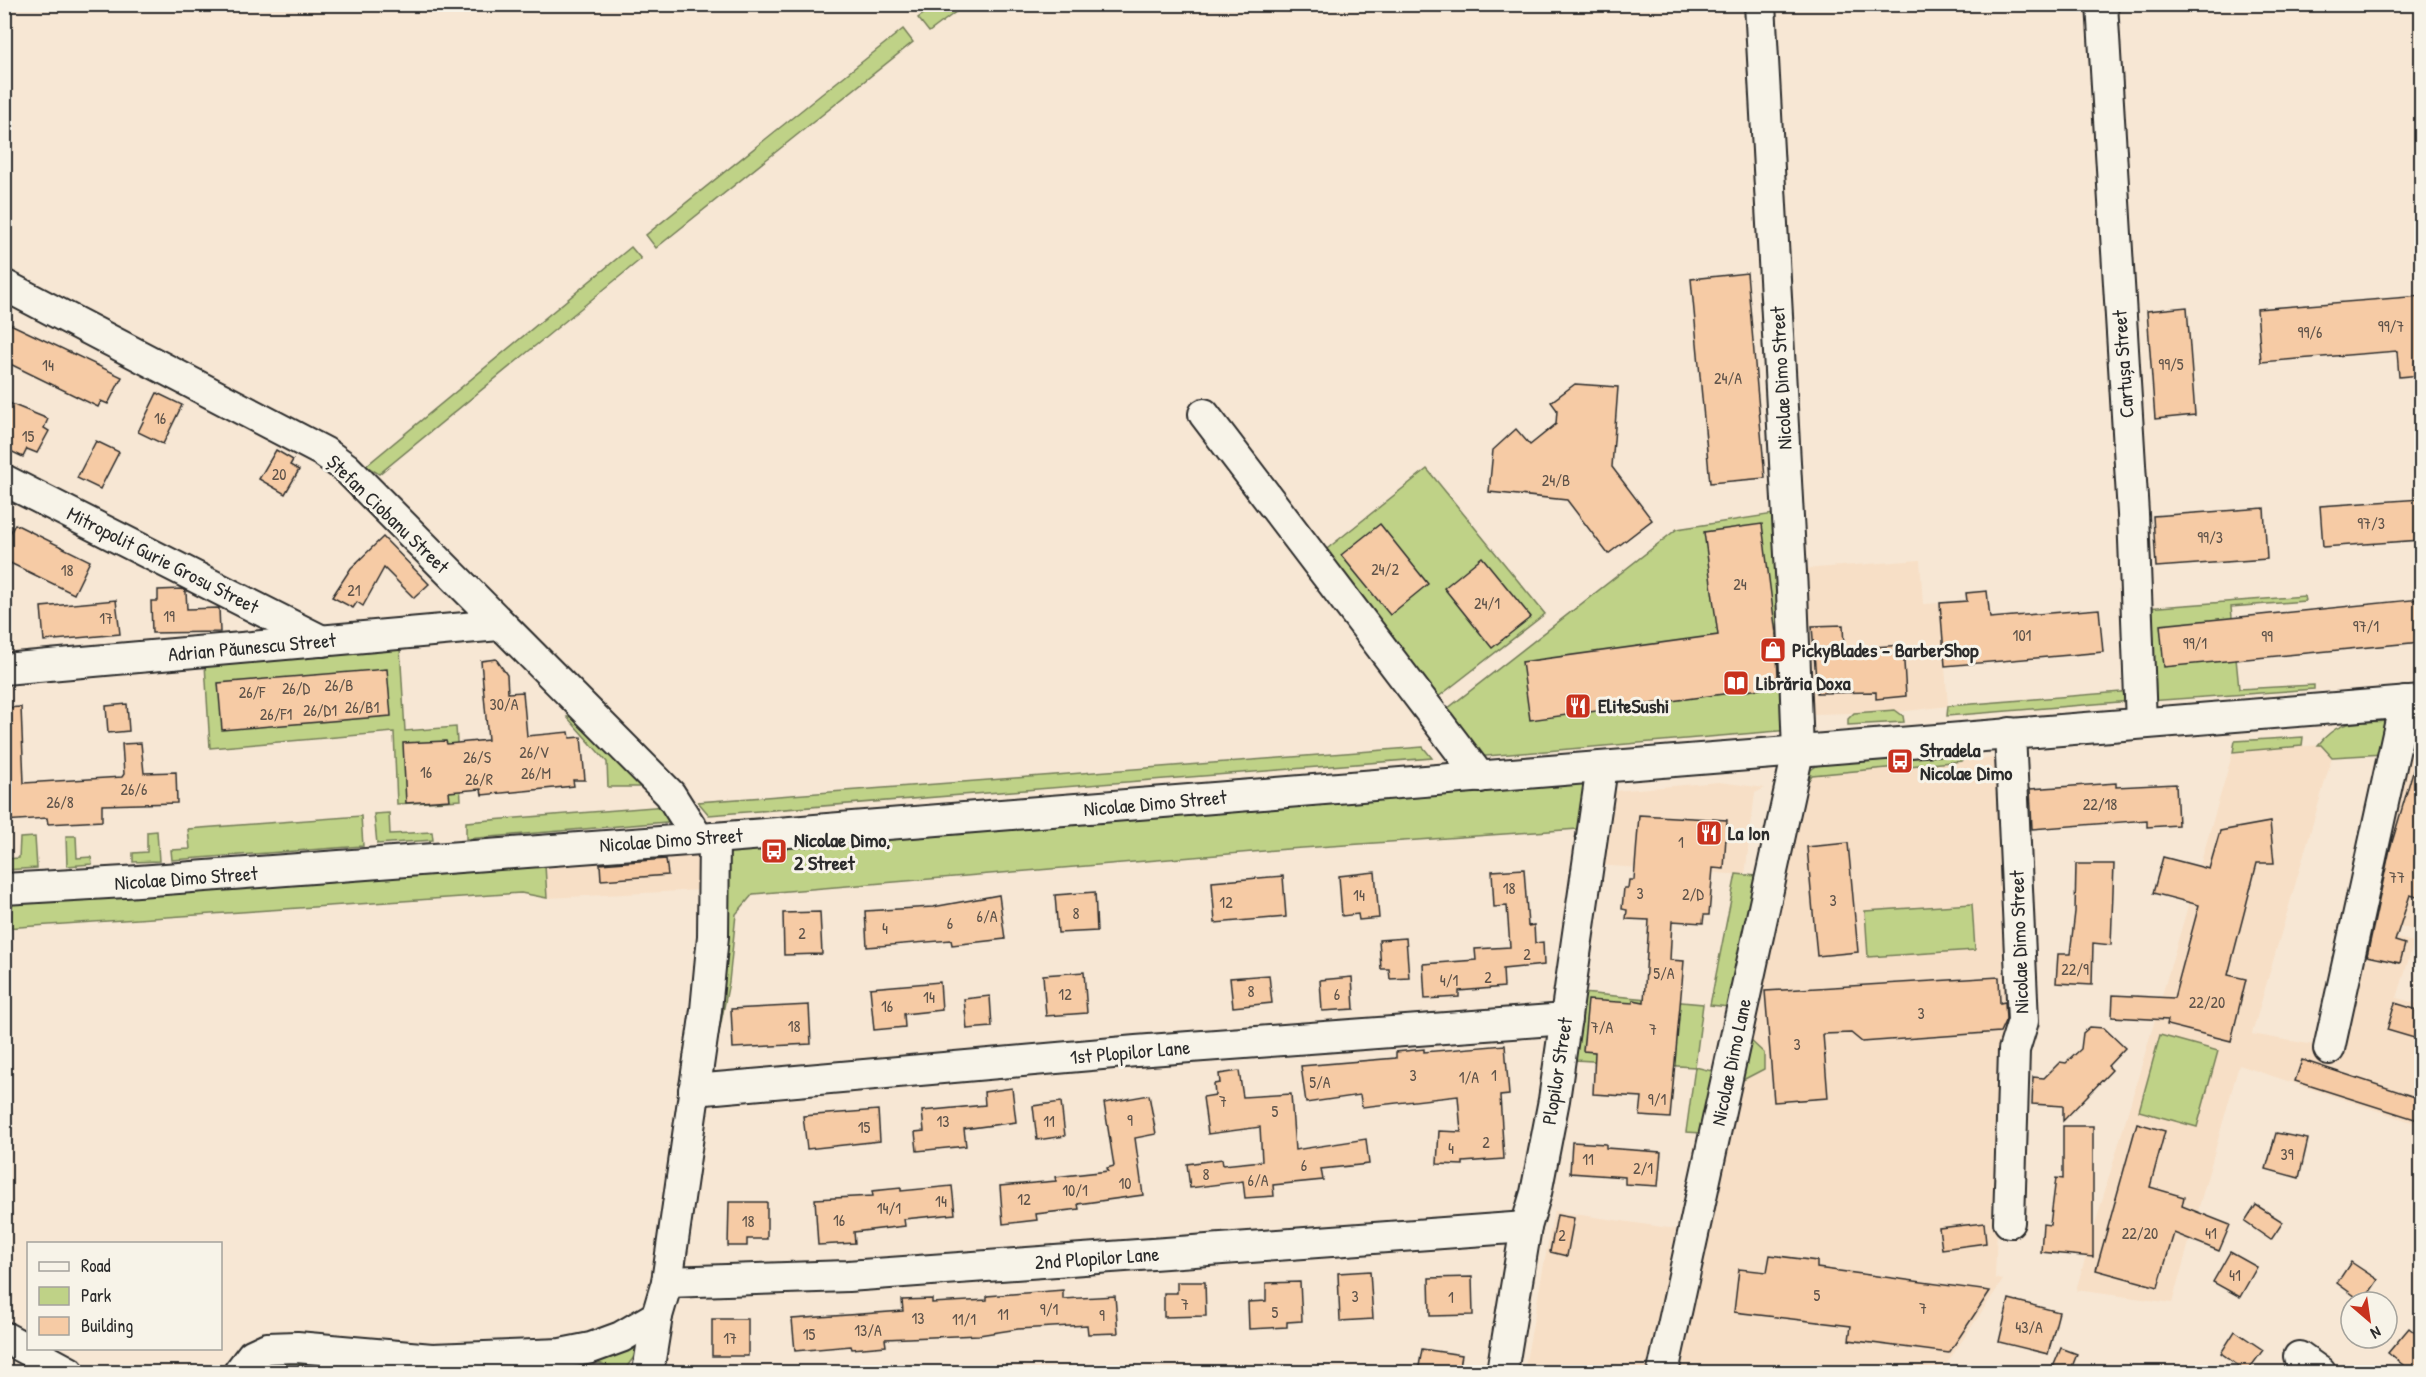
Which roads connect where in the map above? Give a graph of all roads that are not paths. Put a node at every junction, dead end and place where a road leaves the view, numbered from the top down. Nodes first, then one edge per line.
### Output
1 (1760, 4) edge
2 (2102, 4) edge
3 (4, 285) edge
4 (1204, 414) dead end
5 (4, 480) edge
6 (498, 625) junction
7 (322, 641) junction
8 (4, 669) edge
9 (2413, 701) edge
10 (2141, 723) junction
11 (2010, 733) junction
12 (1798, 752) junction
13 (1602, 767) junction
14 (1480, 777) junction
15 (706, 838) junction
16 (4, 889) edge
17 (1566, 1019) junction
18 (2329, 1048) dead end
19 (694, 1090) junction
20 (2009, 1222) dead end
21 (1526, 1227) junction
22 (667, 1282) junction
23 (657, 1316) junction
24 (4, 1337) edge
25 (27, 1349) edge
26 (28, 1350) edge
27 (643, 1367) edge
28 (69, 1372) edge
29 (239, 1372) edge
30 (1502, 1372) edge
31 (1663, 1372) edge

1 - 12 street, Nicolae Dimo Street
2 - 10 street, Cartușa Street
3 - 6 street, Ștefan Ciobanu Street
4 - 14 street
5 - 7 street, Mitropolit Gurie Grosu Street
6 - 7 street, Adrian Păunescu Street
6 - 15 street, Ștefan Ciobanu Street
7 - 8 street, Adrian Păunescu Street
9 - 10 street, Nicolae Dimo Street
9 - 18 street, Nicolae Dimo Street
10 - 11 street, Nicolae Dimo Street
11 - 12 street, Nicolae Dimo Street
11 - 20 street, Nicolae Dimo Street
12 - 13 street, Nicolae Dimo Street
12 - 31 street, Nicolae Dimo Lane
13 - 14 street, Nicolae Dimo Street
13 - 17 street, Plopilor Street
14 - 15 street, Nicolae Dimo Street
15 - 16 street, Nicolae Dimo Street
15 - 19 street
17 - 19 street, 1st Plopilor Lane
17 - 21 street, Plopilor Street
19 - 22 street
21 - 22 street, 2nd Plopilor Lane
21 - 30 street, Plopilor Street
22 - 23 street
23 - 27 street
23 - 29 street
24 - 25 street
26 - 28 street

